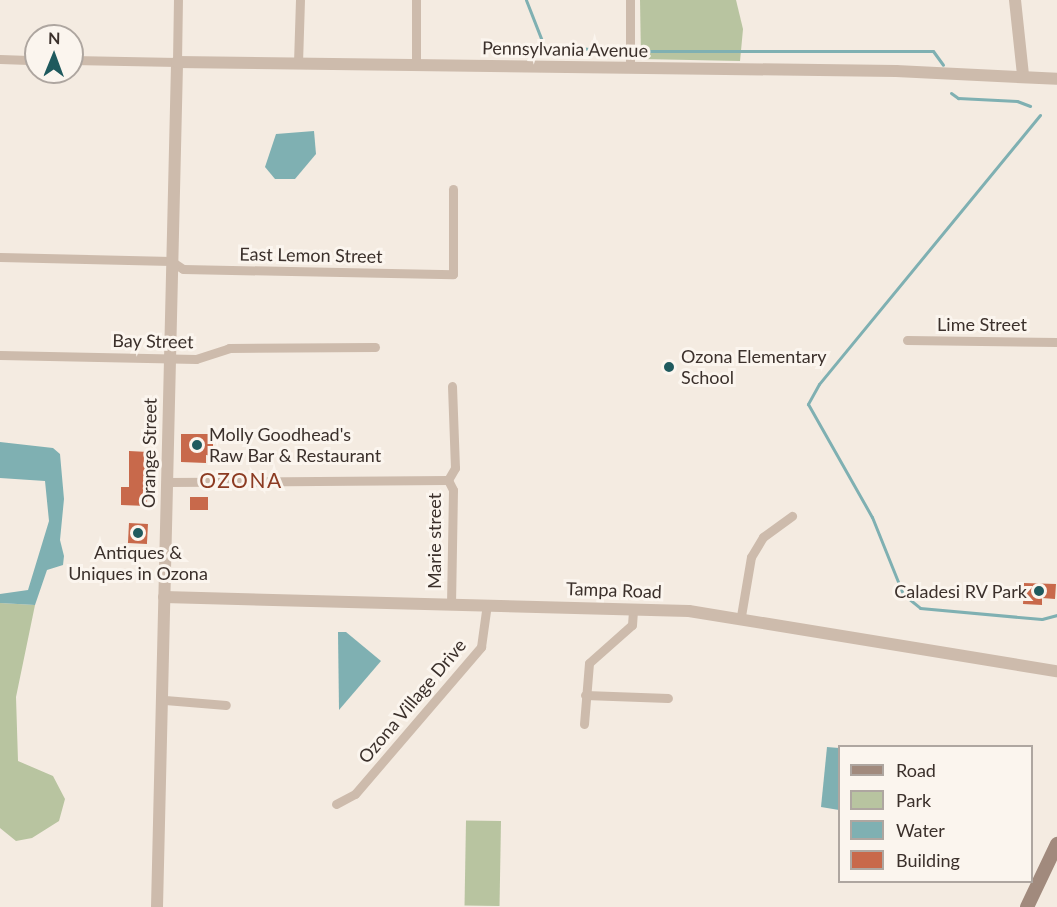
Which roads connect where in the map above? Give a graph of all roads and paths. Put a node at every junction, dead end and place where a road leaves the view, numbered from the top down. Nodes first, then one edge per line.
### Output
1 (178, 0) edge
2 (300, 0) edge
3 (416, 0) edge
4 (630, 0) edge
5 (1015, 0) edge
6 (0, 59) edge
7 (24, 60) edge
8 (84, 60) edge
9 (177, 62) junction
10 (298, 63) junction
11 (416, 65) junction
12 (630, 67) junction
13 (1023, 75) junction
14 (1057, 79) edge
15 (453, 189) dead end
16 (0, 257) edge
17 (171, 261) junction
18 (907, 340) dead end
19 (1057, 342) edge
20 (375, 347) dead end
21 (0, 355) edge
22 (170, 358) junction
23 (452, 386) dead end
24 (448, 480) junction
25 (167, 482) junction
26 (792, 516) dead end
27 (164, 597) junction
28 (451, 603) junction
29 (487, 604) junction
30 (633, 609) junction
31 (741, 616) junction
32 (1057, 671) edge
33 (585, 695) junction
34 (668, 698) dead end
35 (165, 700) junction
36 (226, 705) dead end
37 (584, 724) dead end
38 (336, 804) dead end
39 (1057, 844) edge
40 (157, 907) edge
41 (1027, 907) edge

1 - 9 street, Orange Street
2 - 10 street
3 - 11 street
4 - 12 street
5 - 13 street
6 - 7 street
8 - 9 street, Pennsylvania Avenue
9 - 10 street, Pennsylvania Avenue
9 - 17 street, Orange Street
10 - 11 street, Pennsylvania Avenue
11 - 12 street, Pennsylvania Avenue
12 - 13 street, Pennsylvania Avenue
13 - 14 street, Pennsylvania Avenue
15 - 17 street, East Lemon Street
16 - 17 street, East Lemon Street
17 - 22 street, Orange Street
18 - 19 street, Lime Street
20 - 22 street, Bay Street
21 - 22 street, Bay Street
22 - 25 street, Orange Street
23 - 24 street, Marie street
24 - 25 street
24 - 28 street, Marie street
25 - 27 street, Orange Street
26 - 31 street
27 - 28 street, Tampa Road
27 - 35 street, Orange Street
28 - 29 street, Tampa Road
29 - 30 street, Tampa Road
29 - 38 street, Ozona Village Drive
30 - 31 street, Tampa Road
30 - 33 street
31 - 32 street, Tampa Road
33 - 34 street
33 - 37 street
35 - 36 street
35 - 40 street, Orange Street
39 - 41 main road

